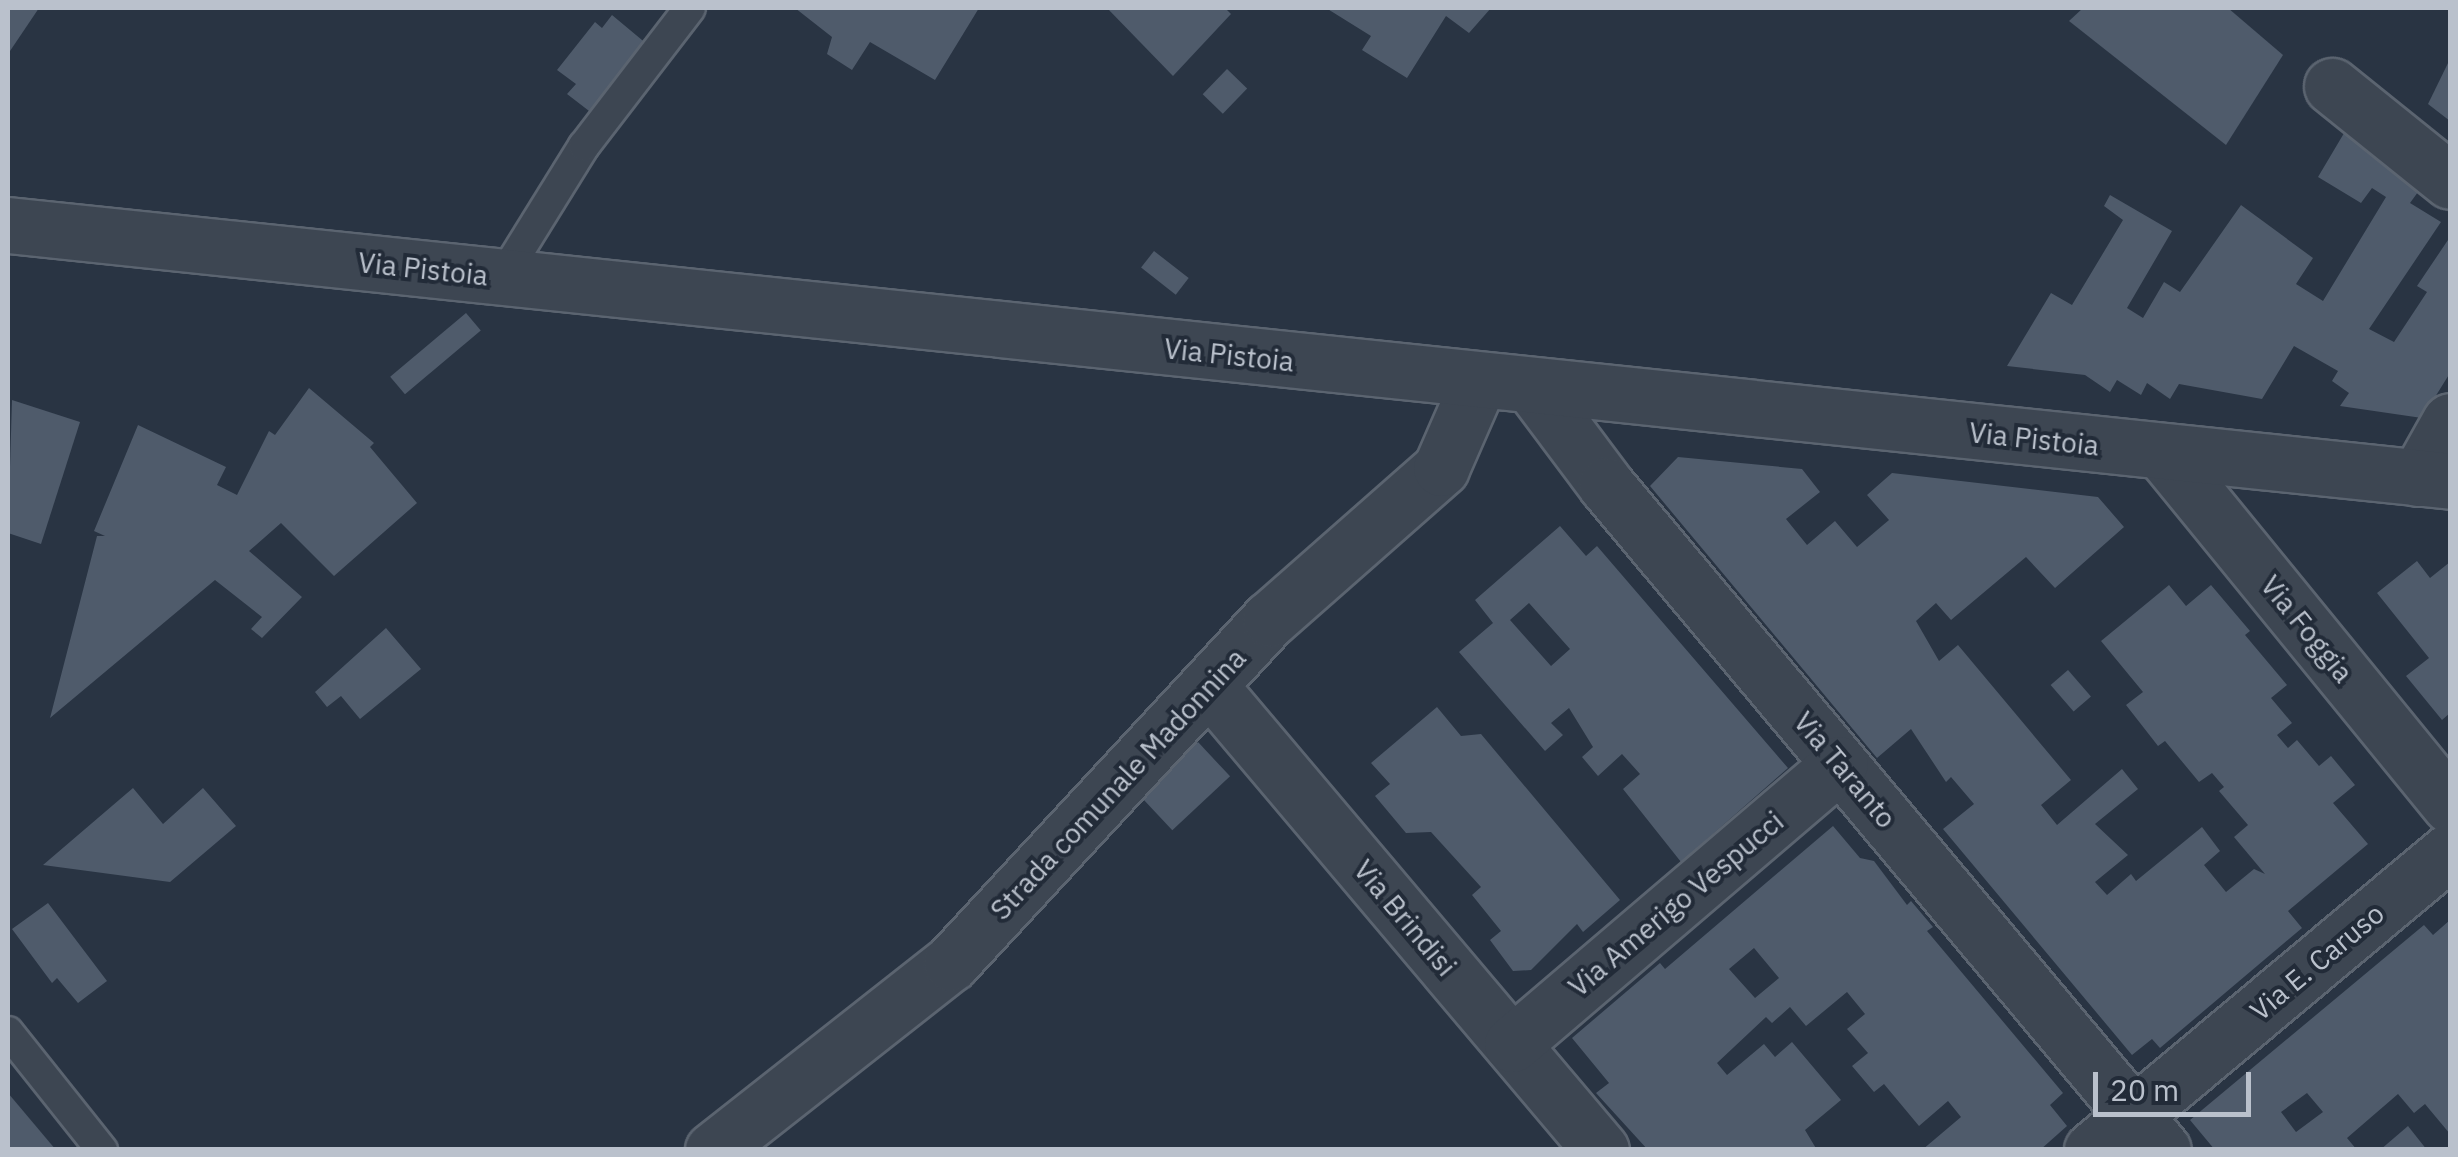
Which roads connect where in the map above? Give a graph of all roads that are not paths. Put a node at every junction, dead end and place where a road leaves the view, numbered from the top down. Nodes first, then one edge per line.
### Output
1 (690, 8) edge
2 (2332, 86) dead end
3 (2450, 180) edge
4 (8, 225) edge
5 (502, 278) junction
6 (1506, 384) junction
7 (2450, 422) edge
8 (2163, 453) junction
9 (2434, 480) edge
10 (1210, 687) junction
11 (1840, 764) junction
12 (2450, 805) edge
13 (2450, 851) edge
14 (8, 1032) edge
15 (1512, 1044) junction
16 (2148, 1132) edge
17 (102, 1150) edge
18 (713, 1150) edge
19 (1601, 1150) edge
20 (2092, 1150) edge

1 - 5 lane
2 - 3 street
4 - 5 street, Via Pistoia
5 - 6 street, Via Pistoia
6 - 8 street, Via Pistoia
6 - 10 street, Strada comunale Madonnina
6 - 11 street, Via Taranto
7 - 9 street
8 - 9 street, Via Pistoia
8 - 12 street, Via Foggia
10 - 15 street, Via Brindisi
10 - 18 street, Strada comunale Madonnina
11 - 15 street, Via Amerigo Vespucci
11 - 16 street, Via Taranto
13 - 16 street, Via E. Caruso
14 - 17 lane
15 - 19 street, Via Brindisi
16 - 20 street, Via E. Caruso

